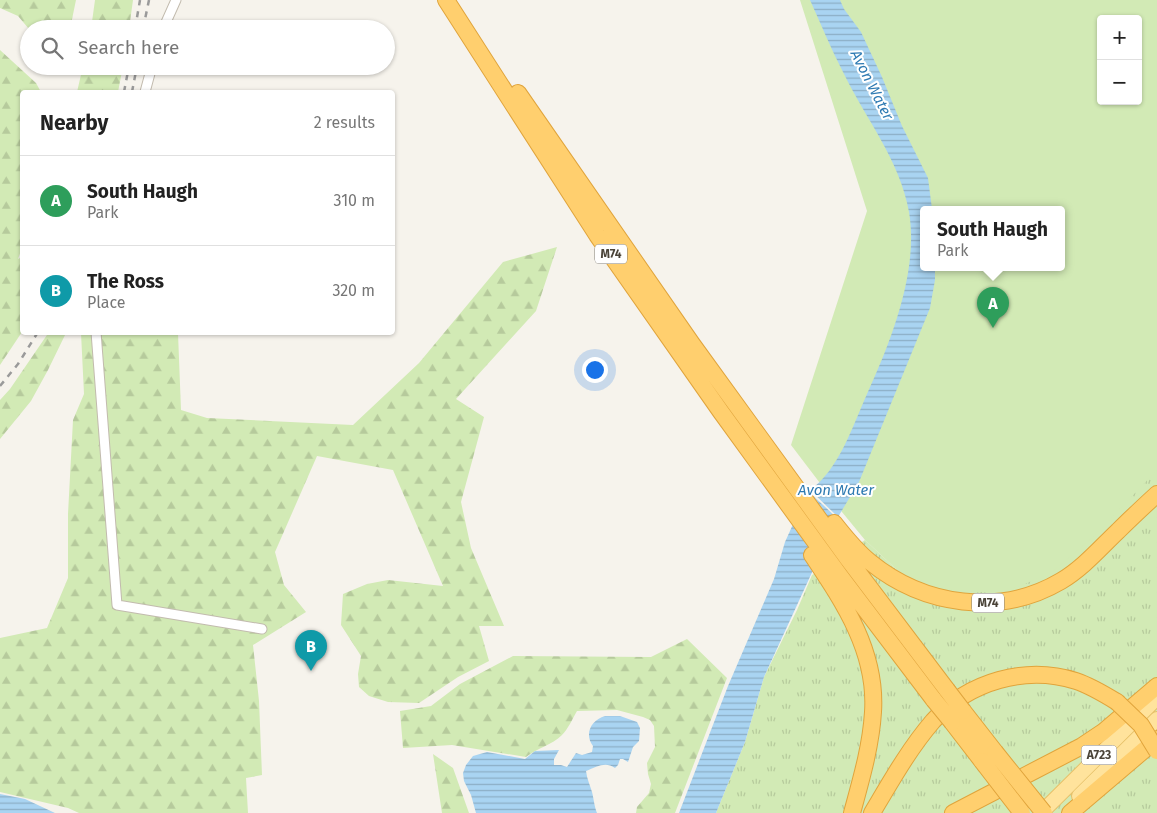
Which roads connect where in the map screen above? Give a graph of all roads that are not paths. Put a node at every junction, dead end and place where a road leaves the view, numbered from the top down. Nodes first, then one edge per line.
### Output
1 (176, 0) edge
2 (446, 0) edge
3 (455, 0) edge
4 (168, 20) edge
5 (149, 75) edge
6 (145, 90) edge
7 (96, 335) edge
8 (1157, 488) edge
9 (1157, 494) edge
10 (1118, 531) junction
11 (850, 552) junction
12 (837, 582) junction
13 (262, 630) dead end
14 (1157, 686) edge
15 (941, 695) junction
16 (1157, 698) edge
17 (1157, 719) edge
18 (1157, 739) edge
19 (1157, 751) edge
20 (988, 756) junction
21 (852, 813) edge
22 (872, 813) edge
23 (953, 813) edge
24 (1022, 813) edge
25 (1041, 813) edge
26 (1044, 813) edge
27 (1063, 813) edge
28 (1070, 813) edge

1 - 4 street
2 - 12 highway, M74
3 - 11 highway, M74
5 - 6 street
7 - 13 street
8 - 10 highway, M74
9 - 10 highway, M74
10 - 11 highway, M74
11 - 15 highway, M74
12 - 15 highway, M74
12 - 21 highway, M74
14 - 23 highway
15 - 20 highway, M74, bridge
16 - 25 main road, A723
17 - 27 main road, A723
18 - 28 highway
19 - 22 highway, bridge
20 - 24 highway, M74, bridge
20 - 26 highway, M74, bridge

